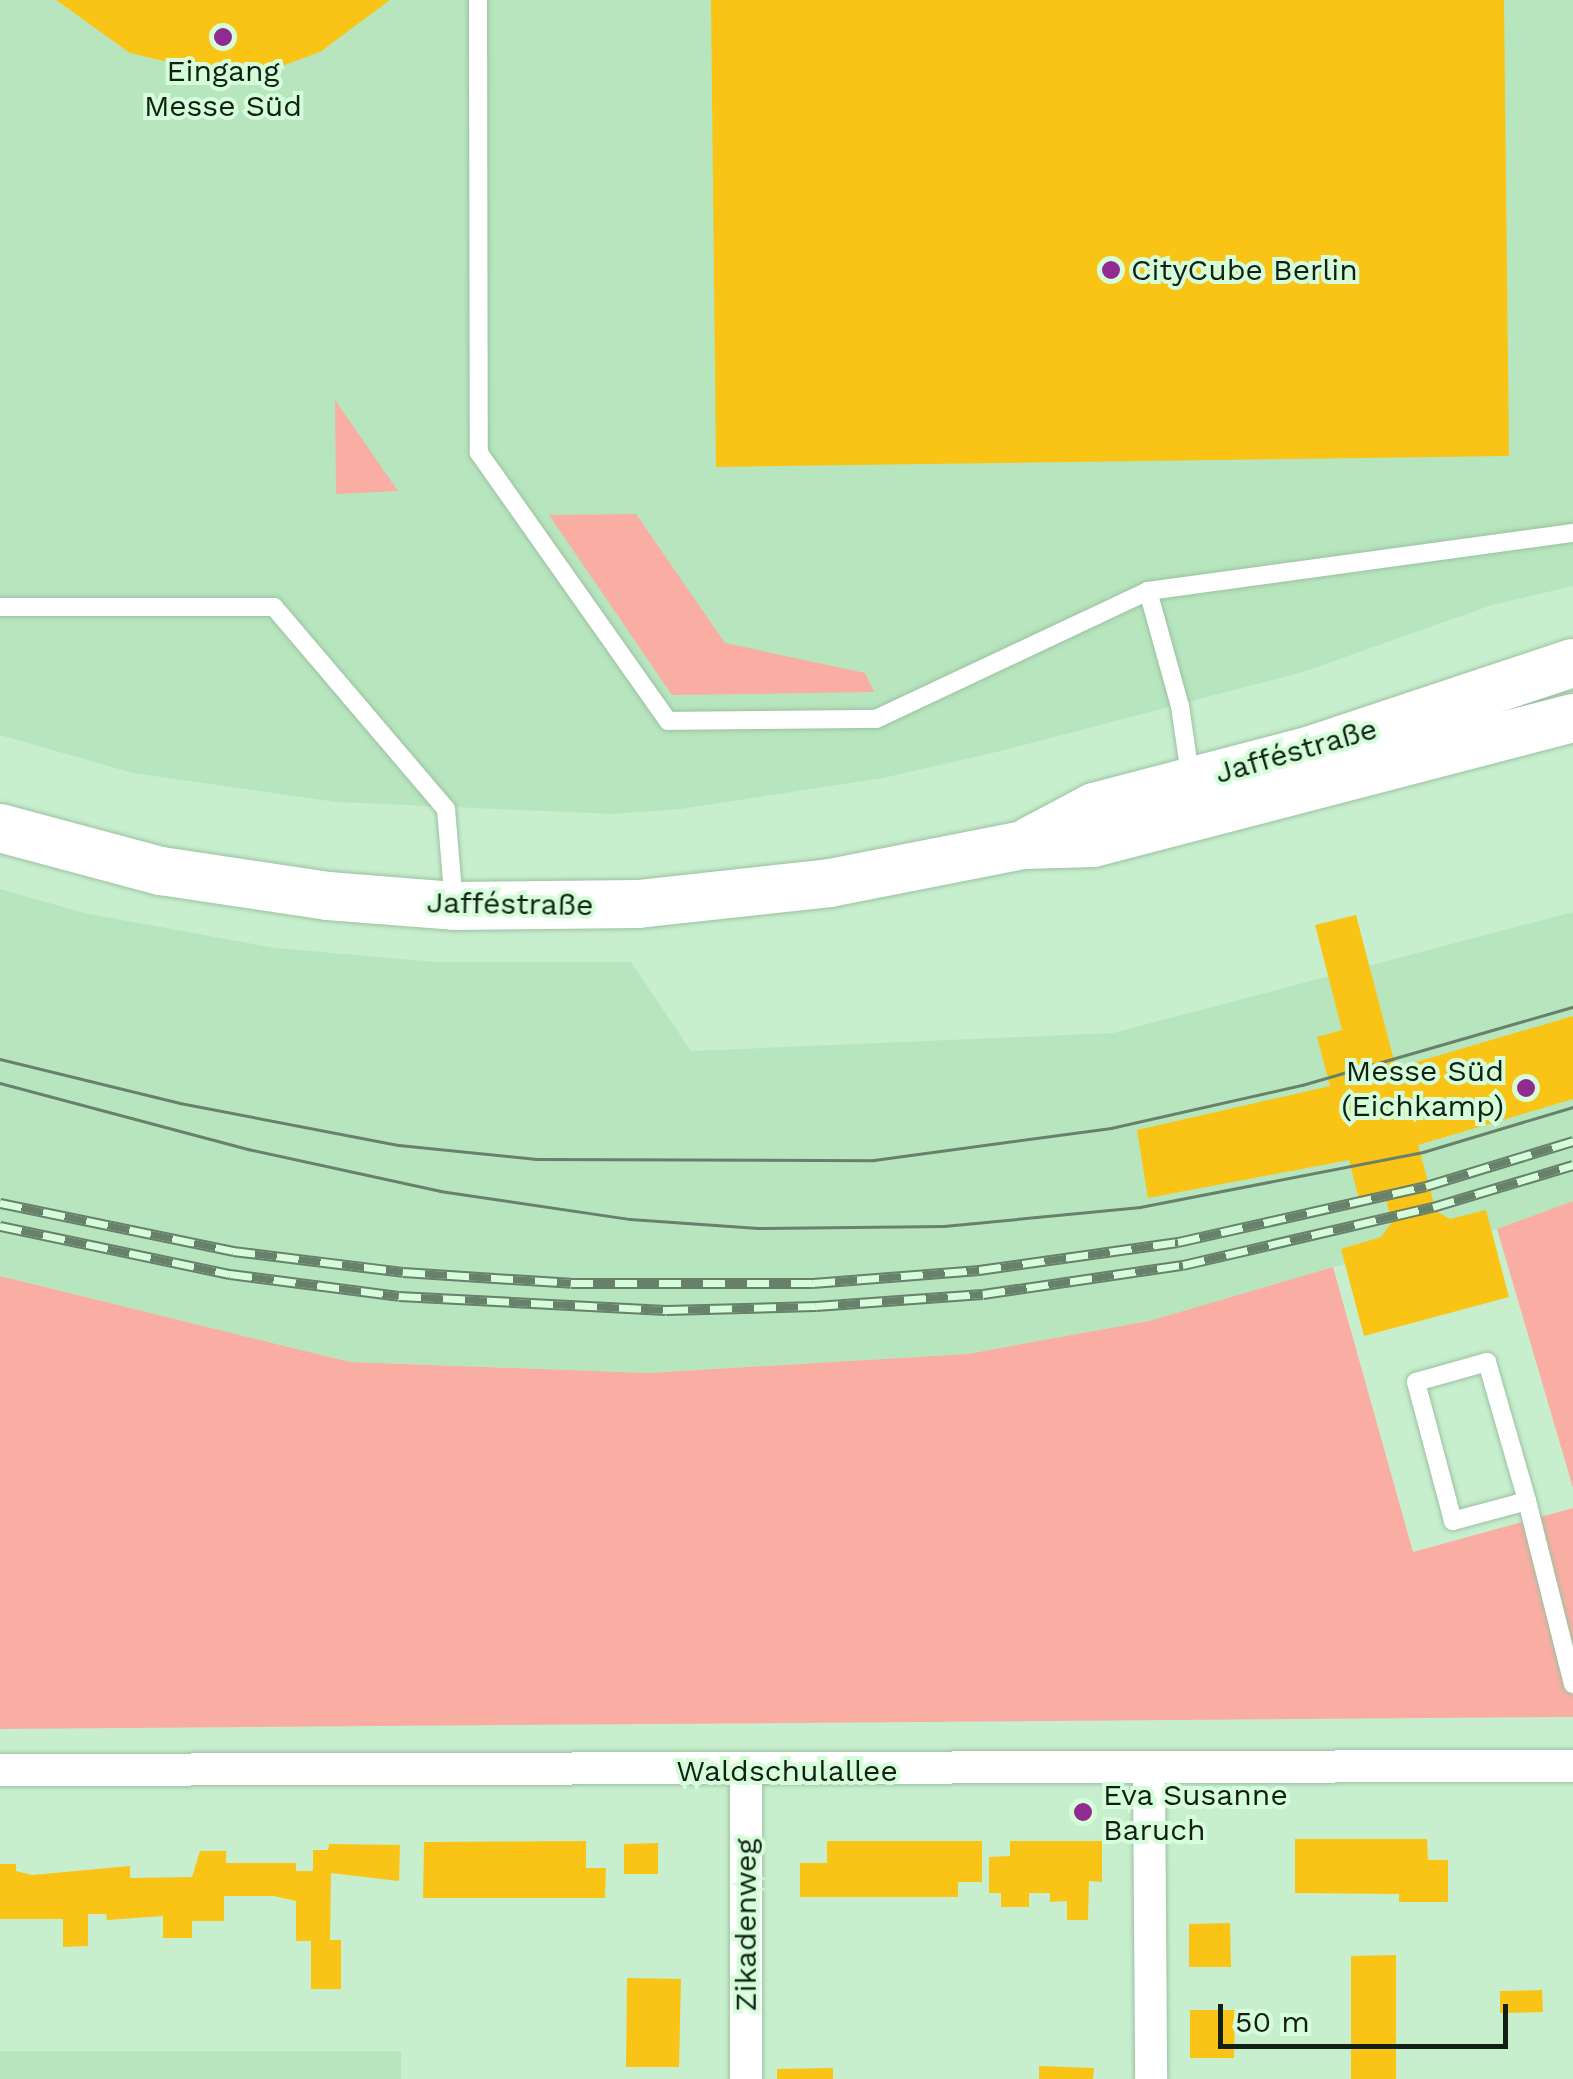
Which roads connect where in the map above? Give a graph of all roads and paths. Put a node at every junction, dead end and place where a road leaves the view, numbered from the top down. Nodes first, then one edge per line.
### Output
1 (478, 0) edge
2 (1573, 532) edge
3 (1148, 591) junction
4 (0, 607) edge
5 (1573, 663) edge
6 (1573, 718) edge
7 (1192, 782) junction
8 (0, 828) edge
9 (1022, 845) junction
10 (454, 906) junction
11 (1527, 1501) junction
12 (1573, 1684) edge
13 (1573, 1766) edge
14 (0, 1770) edge
15 (746, 1771) junction
16 (1148, 1772) junction
17 (746, 2079) edge
18 (1150, 2079) edge

1 - 3 lane
2 - 3 lane
3 - 7 lane
4 - 10 lane
5 - 7 main road, Jafféstraße
6 - 9 main road, Jafféstraße
7 - 9 main road, Jafféstraße
8 - 10 main road, Jafféstraße
9 - 10 main road, Jafféstraße
11 - 11 lane
11 - 12 lane
13 - 16 street, Waldschulallee
14 - 15 street, Waldschulallee
15 - 16 street, Waldschulallee
15 - 17 street, Zikadenweg
16 - 18 street

